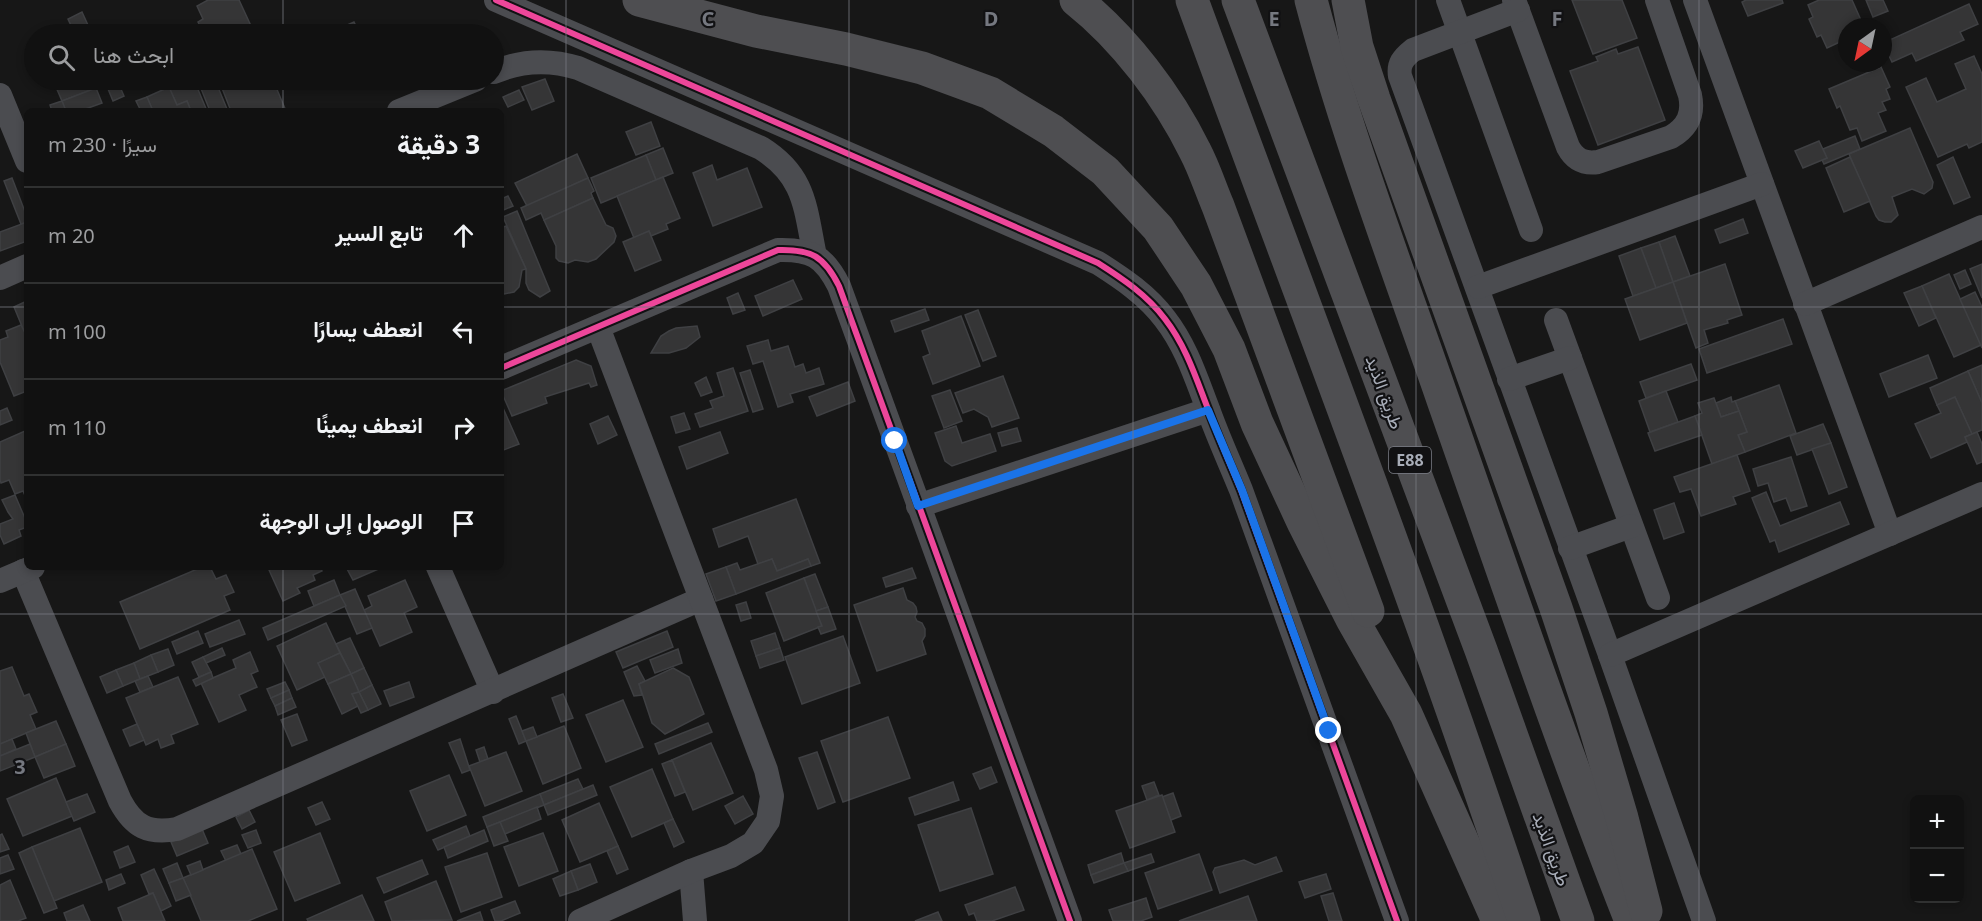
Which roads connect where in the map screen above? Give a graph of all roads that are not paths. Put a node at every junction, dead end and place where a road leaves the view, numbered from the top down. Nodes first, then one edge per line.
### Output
1 (496, 0) edge
2 (639, 0) edge
3 (1076, 0) edge
4 (1192, 0) edge
5 (1238, 0) edge
6 (1311, 0) edge
7 (1348, 0) edge
8 (1448, 0) edge
9 (1657, 0) edge
10 (1695, 0) edge
11 (1516, 5) edge
12 (1460, 31) junction
13 (504, 69) edge
14 (450, 90) edge
15 (0, 95) edge
16 (406, 108) edge
17 (24, 153) edge
18 (1762, 184) junction
19 (1982, 227) edge
20 (1531, 230) dead end
21 (815, 256) junction
22 (24, 267) edge
23 (0, 278) edge
24 (1478, 287) junction
25 (1805, 304) junction
26 (1556, 320) dead end
27 (598, 327) junction
28 (1570, 358) junction
29 (504, 367) edge
30 (1509, 379) junction
31 (1208, 410) junction
32 (1982, 494) edge
33 (918, 506) junction
34 (1631, 526) junction
35 (1890, 534) junction
36 (1570, 548) junction
37 (26, 570) edge
38 (28, 570) edge
39 (439, 570) edge
40 (0, 581) edge
41 (1658, 598) dead end
42 (701, 599) junction
43 (1610, 655) junction
44 (493, 692) junction
45 (1406, 714) junction
46 (691, 871) junction
47 (580, 921) edge
48 (695, 921) edge
49 (1070, 921) edge
50 (1397, 921) edge
51 (1498, 921) edge
52 (1524, 921) edge
53 (1578, 921) edge
54 (1631, 921) edge
55 (1649, 921) edge
56 (1704, 921) edge

1 - 31 street
2 - 45 highway
3 - 45 highway
4 - 52 highway, E88
5 - 53 highway, طريق الذيد / E88
6 - 54 highway
7 - 55 highway
8 - 12 street
9 - 11 street
10 - 18 street
11 - 12 street
12 - 20 street
12 - 24 street
13 - 21 street
14 - 16 street
15 - 17 street
18 - 24 street
18 - 25 street
19 - 25 street
21 - 27 street
21 - 33 street
22 - 23 street
24 - 30 street
25 - 35 street
26 - 28 street
27 - 29 street
27 - 42 street
28 - 30 street
28 - 34 street
30 - 36 street
31 - 33 street
31 - 50 street
32 - 35 street
33 - 49 street
34 - 36 street
34 - 41 street
35 - 43 street
36 - 43 street
37 - 40 street
38 - 44 street
39 - 44 street
42 - 44 street
42 - 46 street
43 - 56 street
45 - 51 highway
46 - 47 street
46 - 48 street

